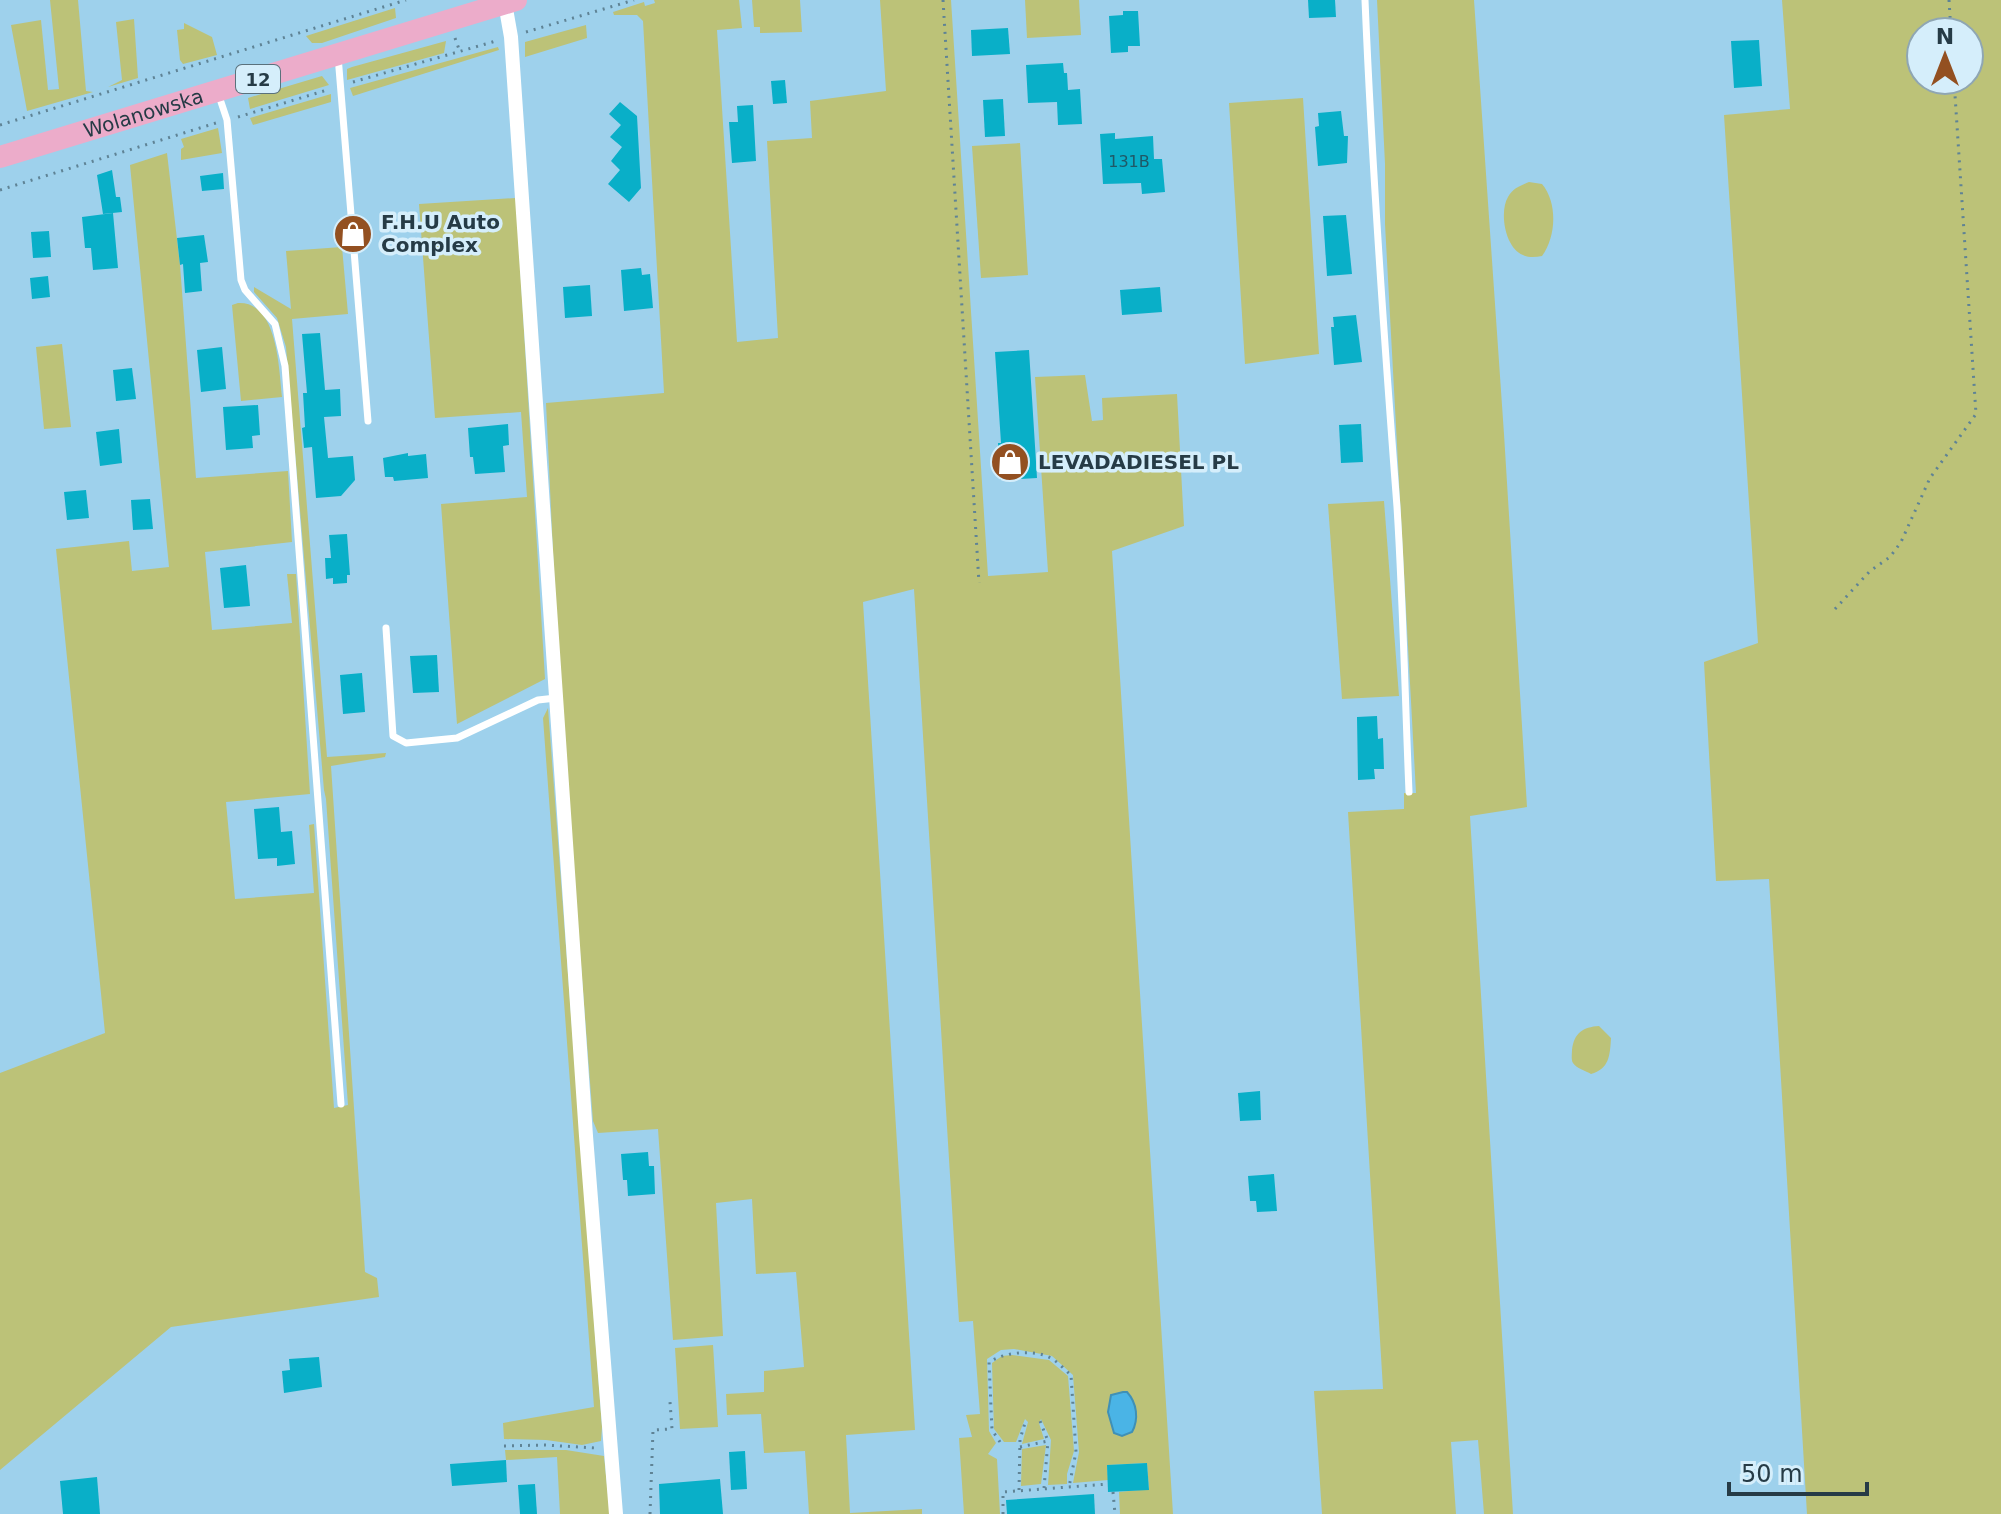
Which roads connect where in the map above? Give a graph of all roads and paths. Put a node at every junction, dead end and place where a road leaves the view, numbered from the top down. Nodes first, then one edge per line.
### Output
1 (406, 0) edge
2 (634, 0) edge
3 (943, 0) edge
4 (1365, 0) edge
5 (511, 2) edge
6 (511, 37) junction
7 (338, 54) junction
8 (340, 86) junction
9 (218, 92) junction
10 (1955, 96) edge
11 (227, 120) junction
12 (0, 125) edge
13 (0, 157) edge
14 (0, 190) edge
15 (368, 421) dead end
16 (979, 583) dead end
17 (1835, 609) dead end
18 (386, 628) dead end
19 (556, 698) junction
20 (1409, 792) dead end
21 (341, 1104) dead end
22 (670, 1402) dead end
23 (1026, 1420) dead end
24 (1040, 1421) dead end
25 (1048, 1441) junction
26 (1000, 1442) dead end
27 (504, 1446) dead end
28 (612, 1447) junction
29 (1020, 1447) junction
30 (1108, 1484) dead end
31 (1069, 1487) junction
32 (1044, 1488) junction
33 (1019, 1490) junction
34 (1113, 1492) dead end
35 (616, 1514) edge
36 (650, 1514) edge
37 (1003, 1514) edge
38 (1115, 1514) edge

1 - 12 path
2 - 6 path
3 - 16 path
4 - 20 lane
5 - 6 street
5 - 7 main road, Wolanowska / 12
6 - 8 path
6 - 19 street
7 - 8 lane
7 - 9 main road, Wolanowska / 12
8 - 11 path
8 - 15 lane
9 - 11 lane
9 - 13 main road, Wolanowska / 12
10 - 17 path
11 - 14 path
11 - 21 lane
18 - 19 lane
19 - 28 street
22 - 36 path
23 - 29 path
24 - 25 path
25 - 29 path
25 - 32 path
26 - 31 path
27 - 28 path
28 - 35 street
29 - 33 path
30 - 31 path
31 - 32 path
32 - 33 path
33 - 37 path
34 - 38 path

